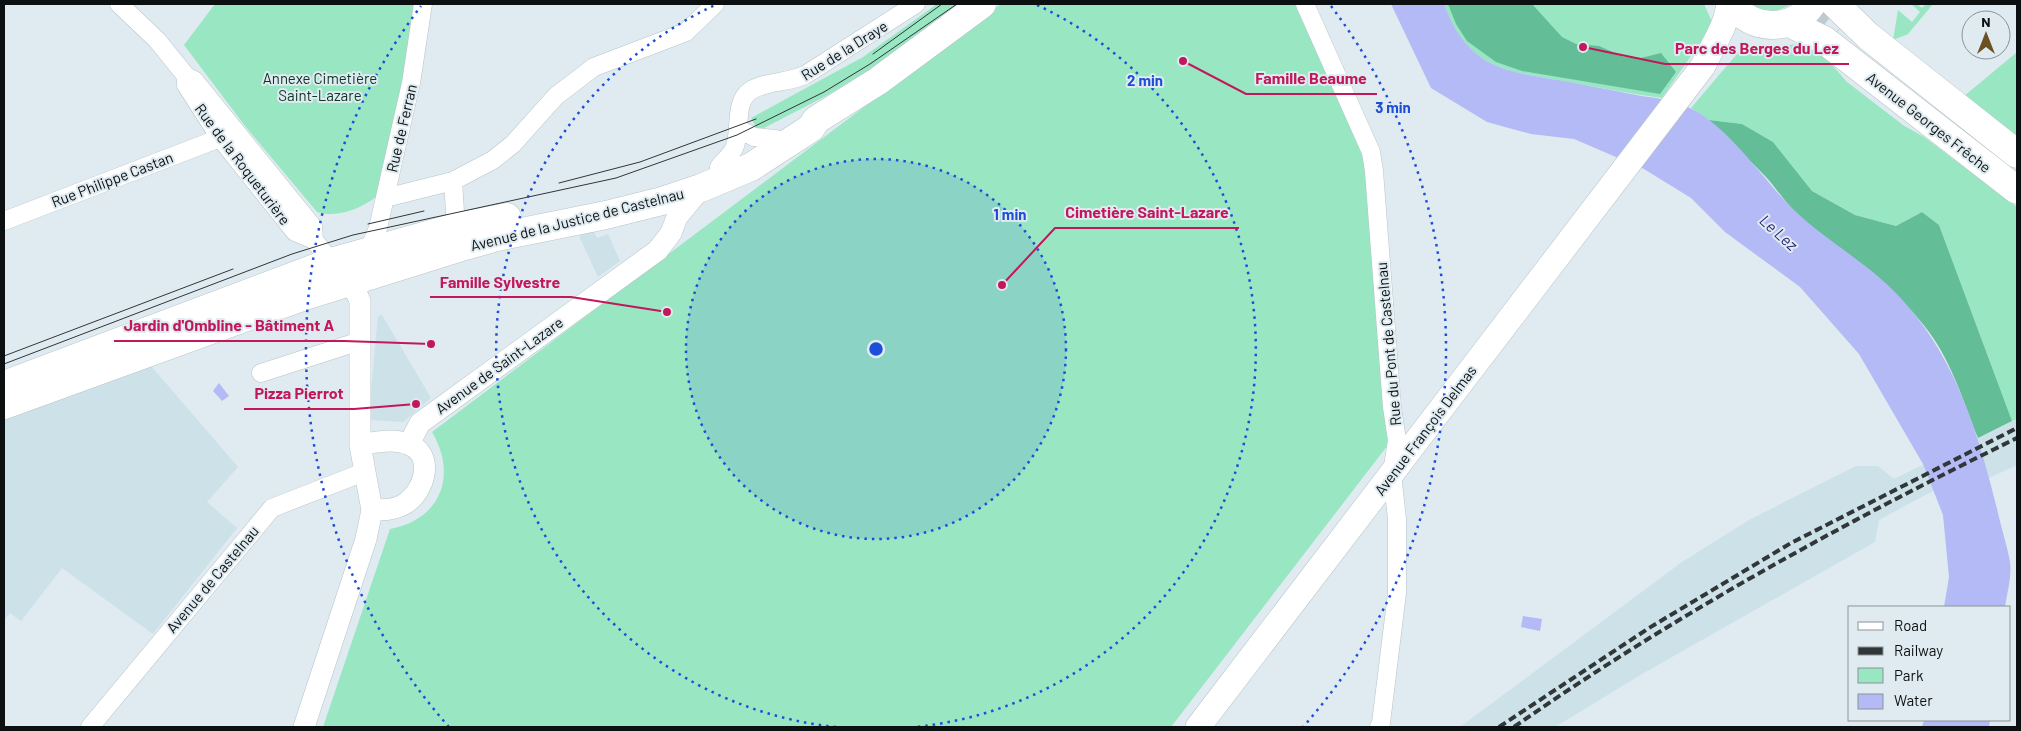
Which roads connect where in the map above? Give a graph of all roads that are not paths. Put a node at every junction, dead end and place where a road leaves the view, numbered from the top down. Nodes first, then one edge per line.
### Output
1 (119, 4) edge
2 (423, 4) edge
3 (715, 4) edge
4 (916, 4) edge
5 (982, 4) edge
6 (1305, 4) edge
7 (1729, 4) edge
8 (1733, 4) edge
9 (1812, 4) edge
10 (1835, 4) tunnel mouth
11 (1758, 23) junction
12 (1789, 23) junction
13 (1838, 31) tunnel mouth
14 (1703, 66) junction
15 (186, 76) junction
16 (1935, 109) junction
17 (816, 120) junction
18 (740, 129) junction
19 (220, 138) junction
20 (776, 139) junction
21 (2017, 154) edge
22 (2017, 165) edge
23 (719, 167) junction
24 (2017, 178) edge
25 (452, 181) junction
26 (701, 188) junction
27 (2017, 190) edge
28 (385, 198) junction
29 (4, 221) edge
30 (456, 228) junction
31 (314, 240) junction
32 (369, 250) junction
33 (330, 262) junction
34 (352, 283) junction
35 (360, 341) junction
36 (261, 373) dead end
37 (4, 385) edge
38 (4, 405) edge
39 (409, 444) junction
40 (360, 445) junction
41 (364, 472) junction
42 (1392, 474) junction
43 (372, 510) junction
44 (90, 727) edge
45 (304, 727) edge
46 (1198, 727) edge
47 (1379, 727) edge

1 - 15 street, Rue de la Roqueturière
2 - 28 street, Rue de Ferran
3 - 25 street
4 - 18 street, Rue de la Draye
5 - 17 main road, Avenue de la Justice de Castelnau
6 - 42 street, Rue du Pont de Castelnau
7 - 14 main road
8 - 11 main road
9 - 12 main road
10 - 21 main road, Avenue Georges Frêche
11 - 12 main road
11 - 14 main road
12 - 27 main road, Avenue Georges Frêche
13 - 16 main road, Avenue Georges Frêche
14 - 42 main road, Avenue François Delmas
15 - 19 street, Rue de la Roqueturière
15 - 31 street, Rue de la Roqueturière
16 - 22 main road, Avenue Georges Frêche
16 - 24 main road, Avenue Georges Frêche
17 - 20 main road, Avenue de la Justice de Castelnau
17 - 26 main road, Avenue de la Justice de Castelnau
18 - 20 street
18 - 23 street, Rue de la Draye
19 - 29 street, Rue Philippe Castan
19 - 31 street, Rue de la Roqueturière
20 - 23 main road, Avenue de la Justice de Castelnau
23 - 30 main road, Avenue de la Justice de Castelnau
25 - 28 street
25 - 30 street
26 - 34 main road, Avenue de la Justice de Castelnau
26 - 39 street, Avenue de Saint-Lazare
28 - 32 street, Rue de Ferran
30 - 32 main road, Avenue de la Justice de Castelnau
31 - 33 street, Rue de la Roqueturière
32 - 33 main road, Avenue de la Justice de Castelnau
32 - 34 main road
33 - 34 main road
33 - 37 main road, Avenue de la Justice de Castelnau
34 - 35 street
34 - 38 main road, Avenue de la Justice de Castelnau
35 - 36 street
35 - 40 street
39 - 40 street
39 - 43 street
40 - 41 street
41 - 43 street
41 - 44 street, Avenue de Castelnau
42 - 46 main road, Avenue François Delmas
42 - 47 street, Rue du Pont de Castelnau
43 - 45 street

